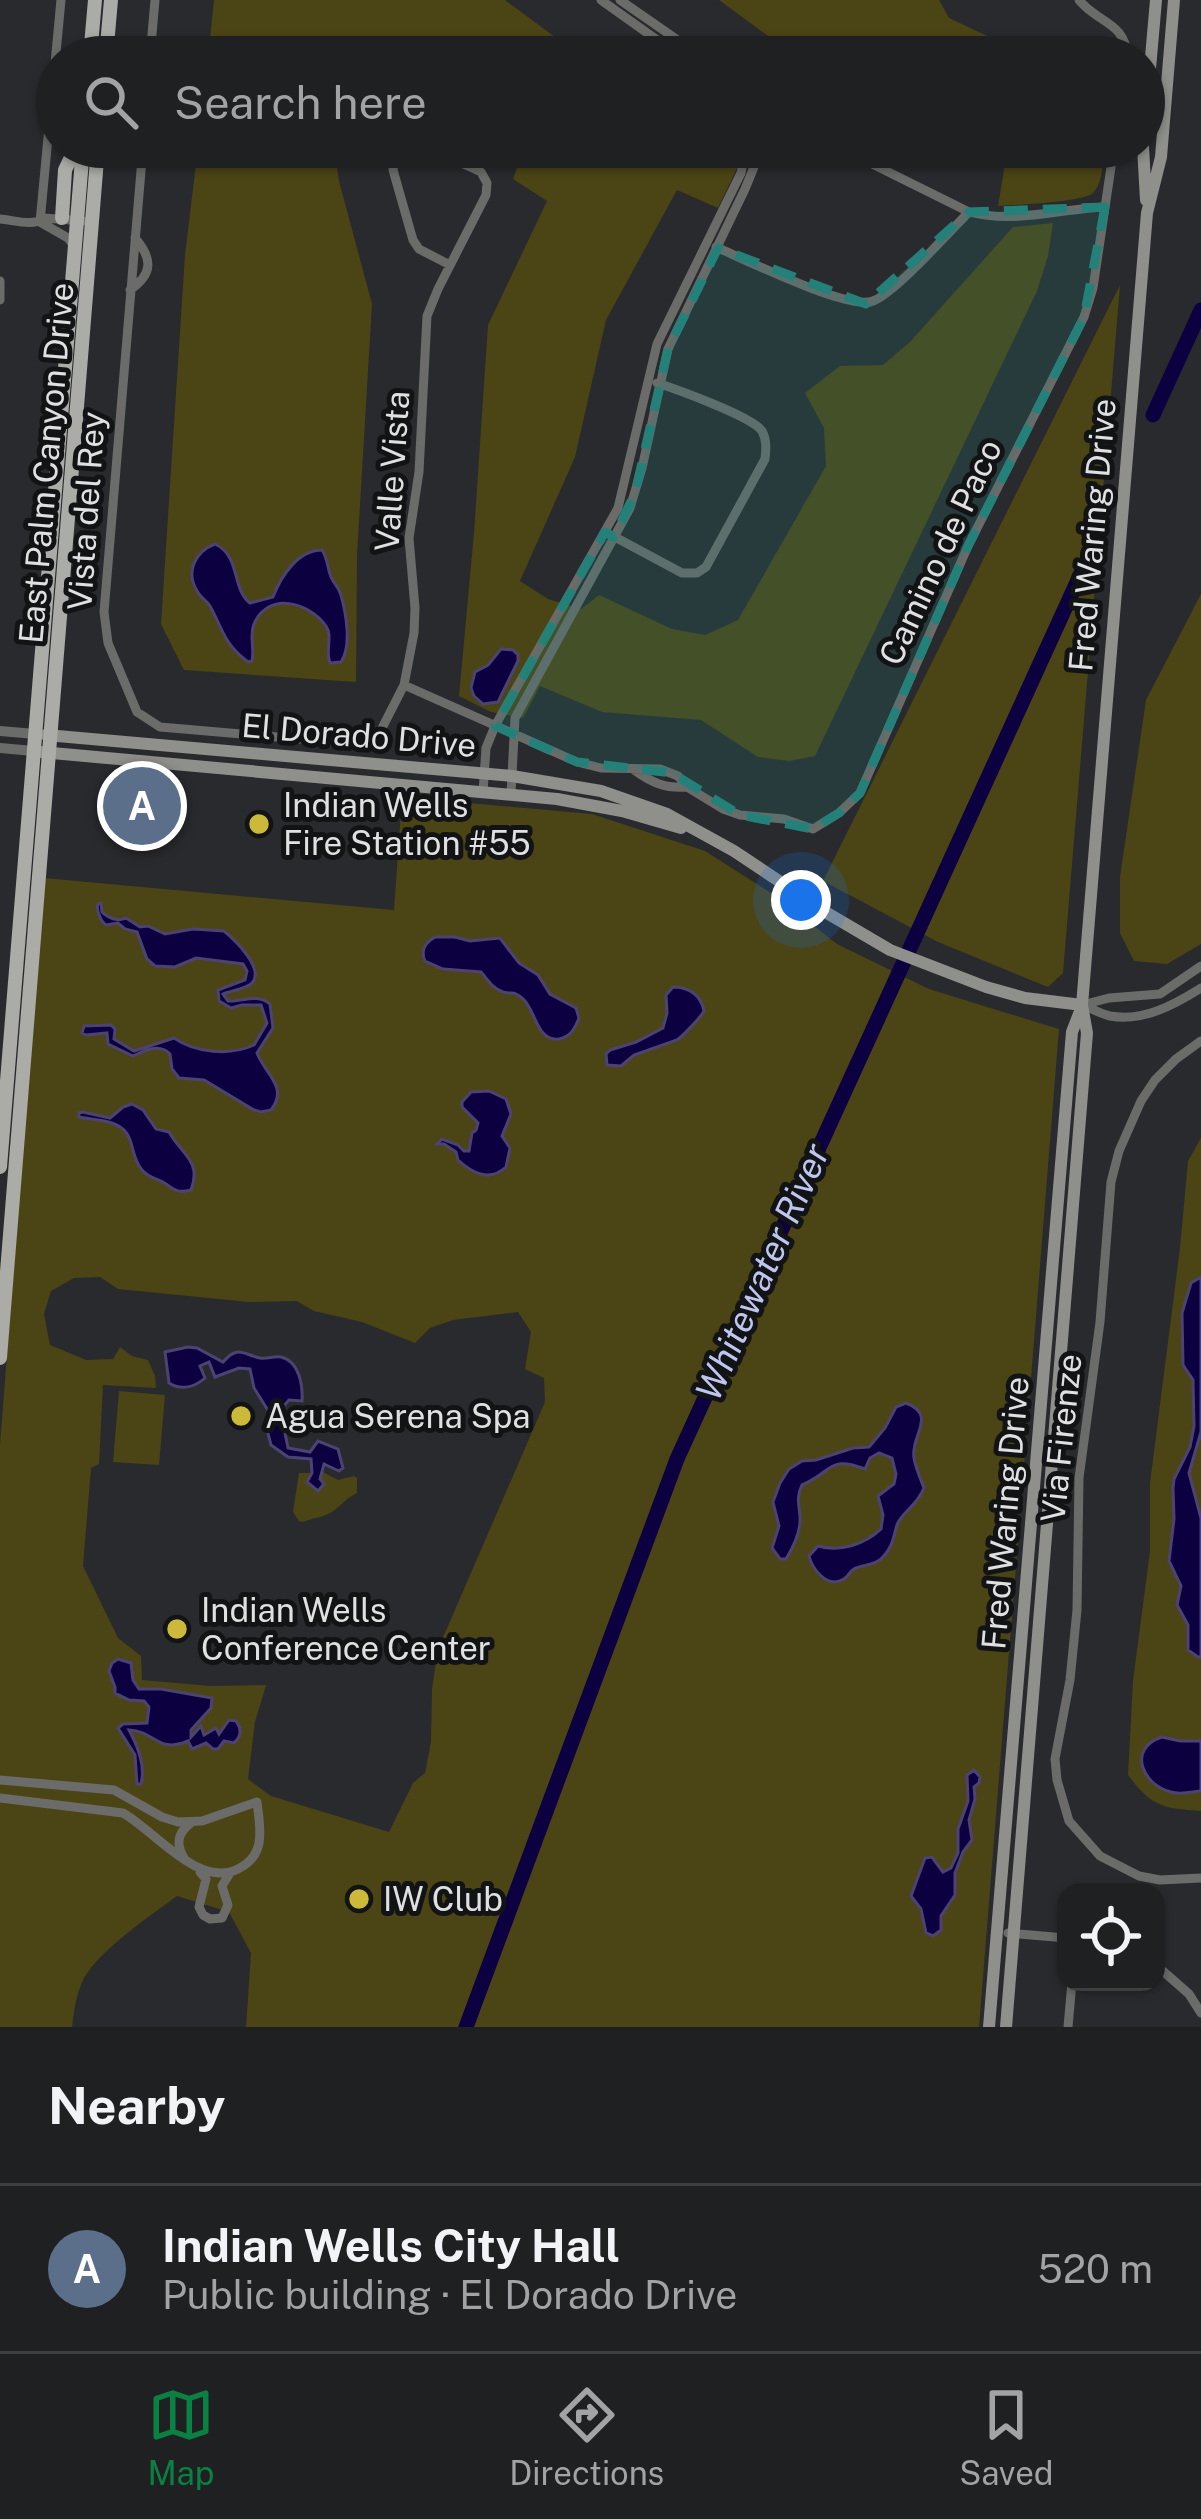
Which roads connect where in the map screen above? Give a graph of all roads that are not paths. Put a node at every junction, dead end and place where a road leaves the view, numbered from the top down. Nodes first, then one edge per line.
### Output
1 (61, 0) edge
2 (95, 0) edge
3 (111, 0) edge
4 (155, 0) edge
5 (601, 0) edge
6 (620, 0) edge
7 (1079, 0) edge
8 (1156, 0) edge
9 (1174, 0) edge
10 (58, 36) edge
11 (92, 36) edge
12 (108, 36) edge
13 (152, 36) edge
14 (652, 36) edge
15 (672, 36) edge
16 (1122, 36) edge
17 (1153, 36) edge
18 (1165, 109) edge
19 (45, 168) edge
20 (66, 168) edge
21 (92, 168) edge
22 (140, 168) edge
23 (393, 168) edge
24 (472, 168) edge
25 (742, 168) edge
26 (754, 168) edge
27 (880, 168) edge
28 (1111, 168) edge
29 (1144, 168) edge
30 (1158, 168) edge
31 (1105, 207) junction
32 (969, 212) junction
33 (1147, 213) junction
34 (0, 219) edge
35 (77, 220) junction
36 (40, 222) junction
37 (706, 243) junction
38 (75, 247) junction
39 (718, 248) junction
40 (450, 266) junction
41 (0, 281) edge
42 (0, 300) edge
43 (646, 380) junction
44 (658, 383) junction
45 (610, 534) junction
46 (404, 685) junction
47 (495, 726) junction
48 (0, 731) edge
49 (514, 736) junction
50 (42, 743) junction
51 (0, 748) edge
52 (199, 748) junction
53 (260, 754) junction
54 (198, 766) junction
55 (259, 772) junction
56 (484, 774) junction
57 (512, 776) junction
58 (483, 792) junction
59 (512, 794) junction
60 (703, 834) junction
61 (1201, 966) edge
62 (1201, 988) edge
63 (1082, 1005) junction
64 (1201, 1041) edge
65 (0, 1167) edge
66 (0, 1358) edge
67 (0, 1780) edge
68 (0, 1798) edge
69 (197, 1822) junction
70 (185, 1860) junction
71 (197, 1868) junction
72 (230, 1873) junction
73 (1201, 1878) edge
74 (997, 1932) junction
75 (1014, 1934) junction
76 (1057, 1936) edge
77 (1165, 1973) edge
78 (1201, 1985) edge
79 (1071, 1991) edge
80 (1189, 1994) junction
81 (1201, 2013) edge
82 (989, 2027) edge
83 (1006, 2027) edge
84 (1068, 2027) edge

1 - 10 street
2 - 11 main road
3 - 12 main road
4 - 13 street
5 - 14 street
6 - 15 street
7 - 16 street
8 - 17 main road
9 - 18 main road, Fred Waring Drive
19 - 36 street
20 - 35 main road
21 - 35 main road, East Palm Canyon Drive
22 - 46 street, Vista del Rey
23 - 40 street, Valle Vista
24 - 40 street, Valle Vista
25 - 37 street
26 - 39 street
27 - 32 street
28 - 31 street, Camino de Paco
29 - 33 main road, Fred Waring Drive
30 - 33 main road, Fred Waring Drive
31 - 32 street
31 - 49 street, Camino de Paco
32 - 39 street
33 - 63 main road, Fred Waring Drive
34 - 36 street
35 - 36 street
35 - 38 main road, East Palm Canyon Drive
35 - 50 main road, East Palm Canyon Drive
36 - 38 street
37 - 39 street
37 - 43 street
38 - 50 main road, East Palm Canyon Drive
39 - 44 street
40 - 46 street, Valle Vista
41 - 42 street
43 - 44 street
43 - 45 street
44 - 45 street
44 - 45 street
45 - 47 street
45 - 49 street
46 - 47 street, Camino de Paco
47 - 49 street, Camino de Paco
47 - 56 street
48 - 50 street, El Dorado Drive
49 - 57 street
50 - 51 street, El Dorado Drive
50 - 52 main road, El Dorado Drive
50 - 54 main road, El Dorado Drive
50 - 65 main road, East Palm Canyon Drive
50 - 66 main road, East Palm Canyon Drive
52 - 53 main road, El Dorado Drive
52 - 54 main road
53 - 55 main road
53 - 56 main road, El Dorado Drive
54 - 55 main road, El Dorado Drive
55 - 58 main road, El Dorado Drive
56 - 57 main road, El Dorado Drive
56 - 58 street
57 - 59 street
57 - 60 main road, El Dorado Drive
58 - 59 main road, El Dorado Drive
59 - 60 main road, El Dorado Drive
60 - 63 main road, El Dorado Drive
61 - 63 street
62 - 63 street
63 - 74 main road, Fred Waring Drive
63 - 75 main road, Fred Waring Drive
64 - 73 street, Via Firenze
67 - 69 street
68 - 70 street
69 - 70 street
69 - 72 street
70 - 71 street
71 - 72 street
71 - 72 street
74 - 75 street
74 - 82 main road, Fred Waring Drive
75 - 76 street
75 - 83 main road, Fred Waring Drive
77 - 80 street
78 - 80 street
79 - 84 street
80 - 81 street

